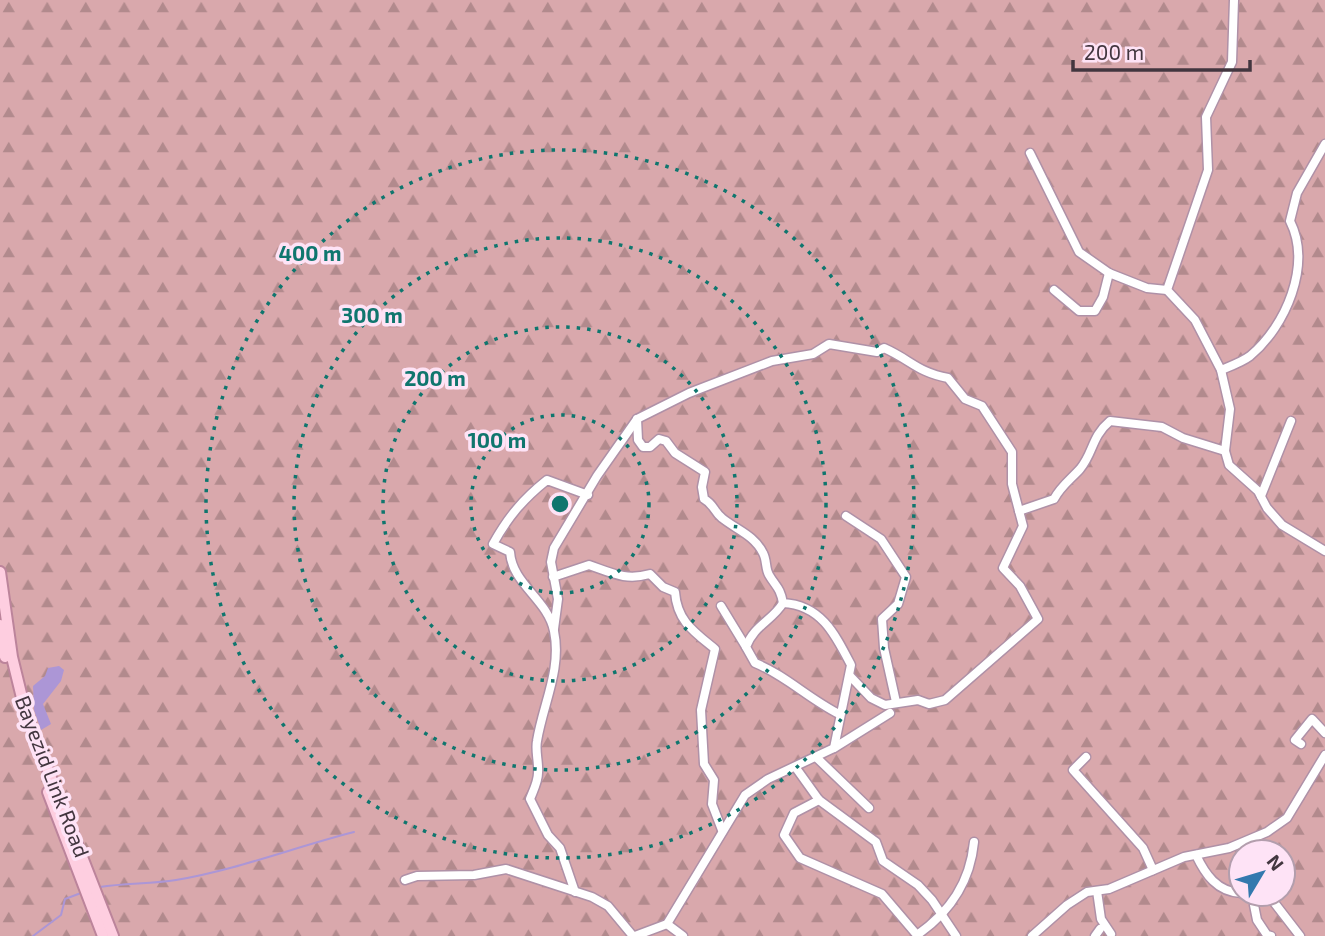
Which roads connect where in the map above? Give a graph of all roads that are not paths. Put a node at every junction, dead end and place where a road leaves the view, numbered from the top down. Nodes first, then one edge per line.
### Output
1 (1234, 0) edge
2 (1325, 144) edge
3 (1030, 153) dead end
4 (1109, 273) junction
5 (1054, 290) dead end
6 (1167, 290) junction
7 (1221, 370) junction
8 (637, 419) junction
9 (1291, 421) dead end
10 (1225, 451) junction
11 (588, 495) junction
12 (1261, 496) junction
13 (1019, 510) junction
14 (846, 516) dead end
15 (1325, 551) edge
16 (0, 572) edge
17 (552, 578) junction
18 (783, 603) junction
19 (721, 606) dead end
20 (0, 625) edge
21 (554, 629) junction
22 (746, 647) junction
23 (850, 676) junction
24 (896, 702) junction
25 (890, 713) dead end
26 (839, 714) junction
27 (1325, 733) edge
28 (1301, 744) dead end
29 (834, 748) junction
30 (1325, 755) edge
31 (1086, 757) dead end
32 (817, 758) junction
33 (796, 768) junction
34 (1322, 769) edge
35 (819, 800) junction
36 (869, 808) dead end
37 (722, 830) junction
38 (72, 841) junction
39 (974, 842) dead end
40 (1196, 855) junction
41 (1153, 870) junction
42 (405, 880) dead end
43 (1227, 889) edge
44 (1097, 891) junction
45 (575, 892) junction
46 (93, 895) junction
47 (1255, 908) edge
48 (1278, 908) edge
49 (943, 917) junction
50 (667, 924) junction
51 (1111, 935) edge
52 (103, 936) edge
53 (113, 936) edge
54 (634, 936) edge
55 (683, 936) edge
56 (956, 936) edge
57 (1032, 936) edge
58 (1271, 936) edge
59 (1300, 936) edge

1 - 6 street
2 - 7 street
3 - 4 street
4 - 5 street
4 - 6 street
6 - 7 street
7 - 10 street
8 - 11 street
8 - 13 street
8 - 18 street
9 - 12 street
10 - 12 street
10 - 13 street
11 - 17 street
11 - 21 street
12 - 15 street
13 - 24 street
14 - 24 street
16 - 38 main road, Bayezid Link Road
17 - 21 street
17 - 37 street
18 - 22 street
18 - 23 street
19 - 22 street
20 - 38 main road, Bayezid Link Road
21 - 45 street
22 - 26 street
23 - 24 street
23 - 26 street
25 - 29 street
26 - 29 street
27 - 28 street
29 - 32 street
30 - 34 street
31 - 41 street
32 - 33 street
32 - 36 street
33 - 35 street
33 - 37 street
34 - 40 street
35 - 49 street
35 - 49 street
37 - 50 street
38 - 46 main road, Bayezid Link Road
39 - 49 street
40 - 41 street
40 - 43 street
41 - 44 street
42 - 45 street
44 - 51 street
44 - 57 street
45 - 54 street
46 - 52 main road, Bayezid Link Road
46 - 53 main road, Bayezid Link Road
47 - 58 street
48 - 59 street
49 - 56 street
50 - 54 street
50 - 55 street

